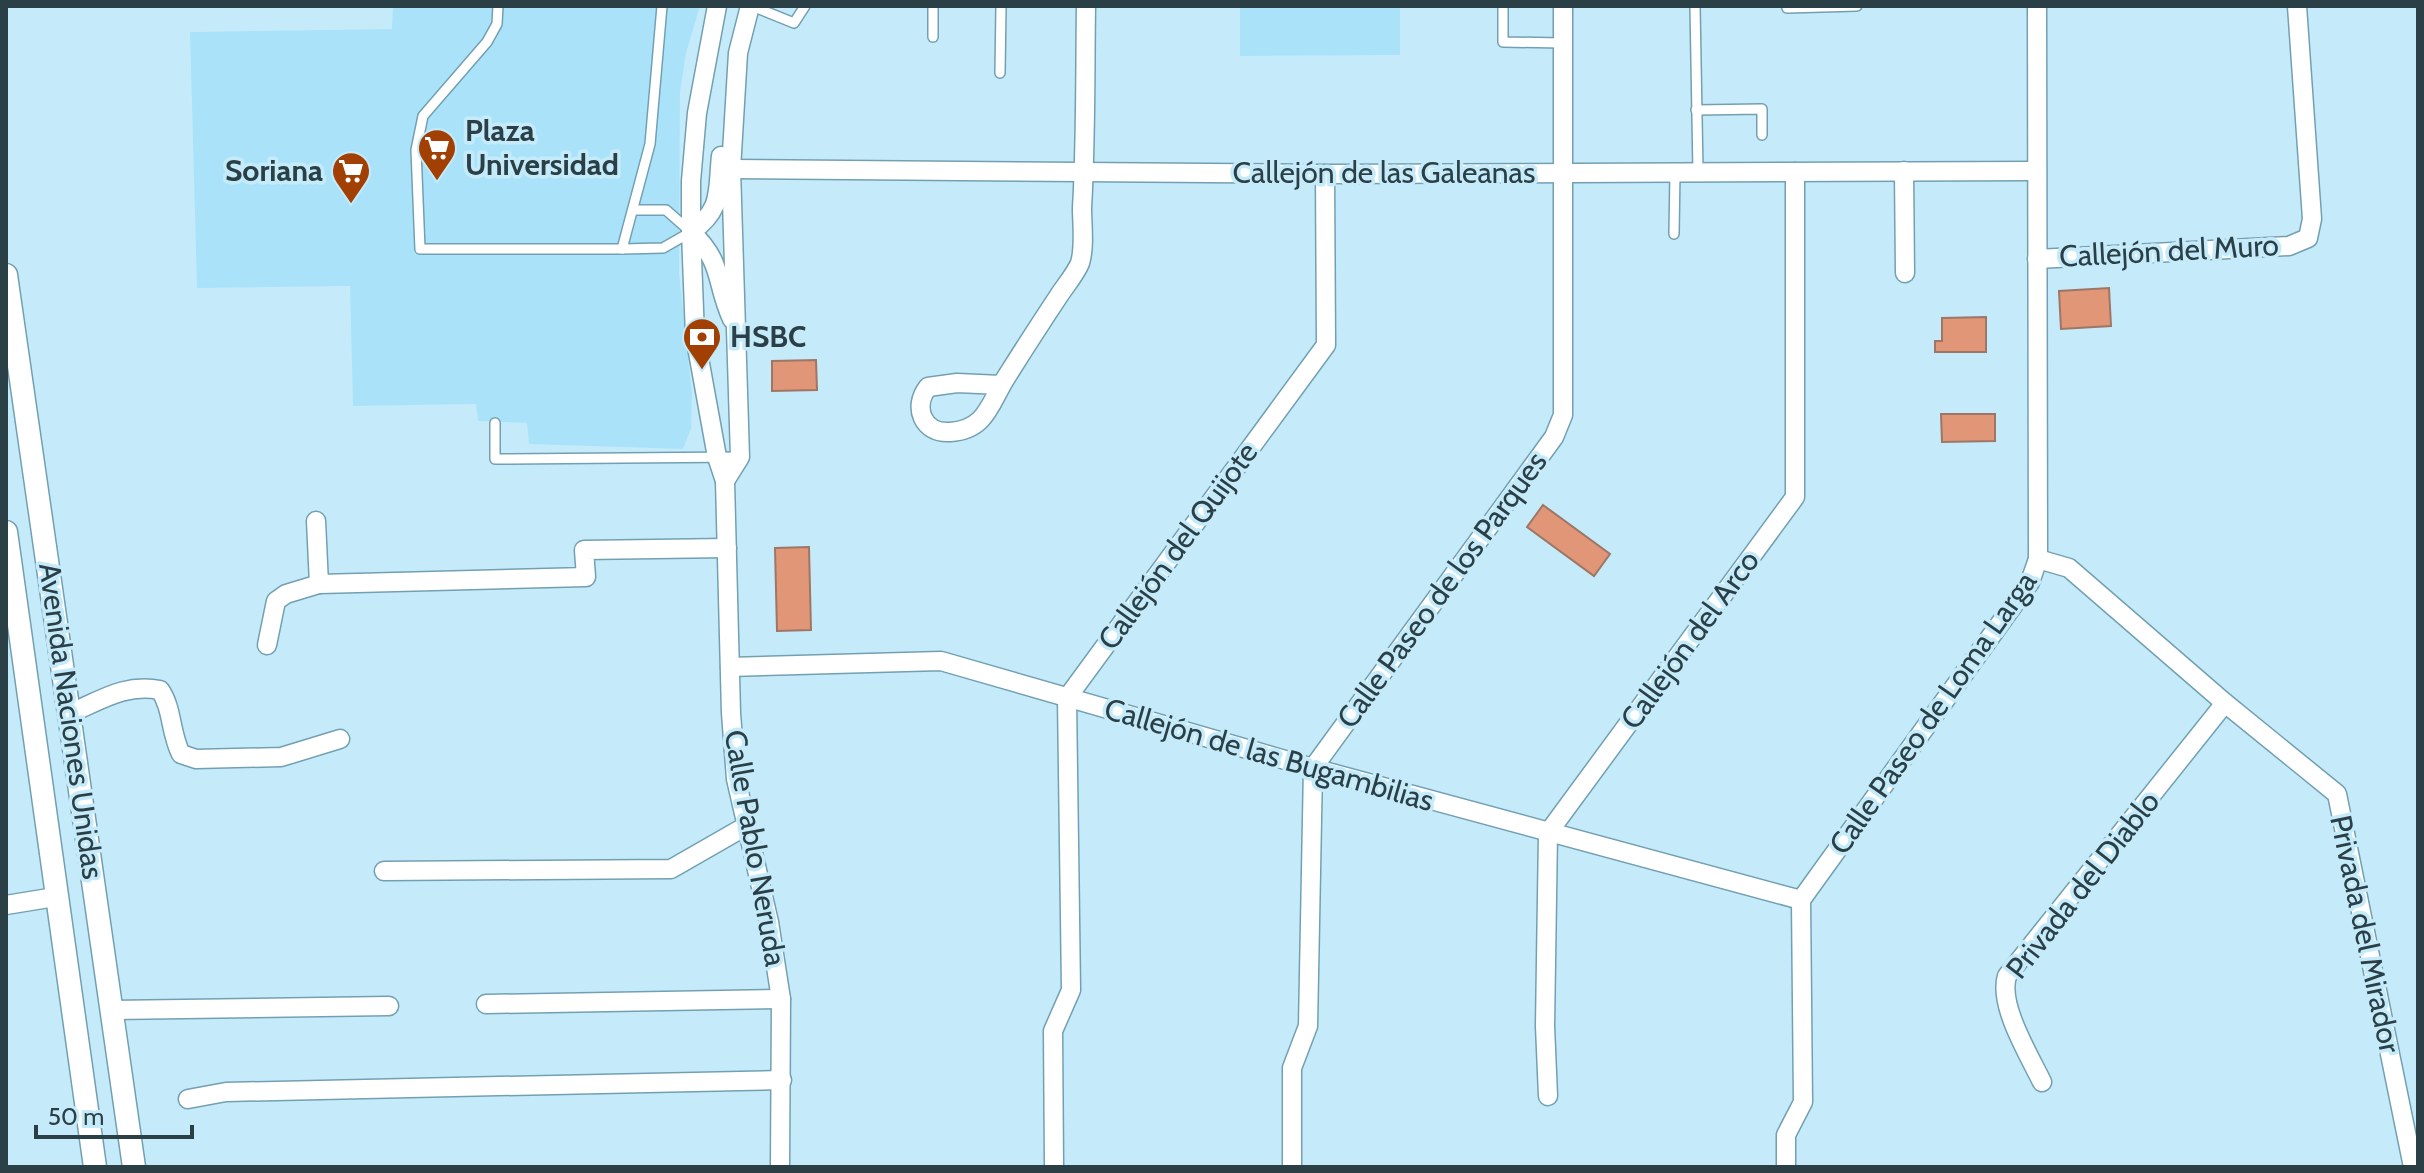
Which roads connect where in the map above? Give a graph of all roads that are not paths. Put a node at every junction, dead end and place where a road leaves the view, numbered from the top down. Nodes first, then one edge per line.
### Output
1 (498, 6) edge
2 (662, 6) edge
3 (717, 6) edge
4 (751, 6) edge
5 (805, 6) edge
6 (933, 6) edge
7 (1001, 6) edge
8 (1086, 6) edge
9 (1503, 6) edge
10 (1563, 6) edge
11 (1695, 6) edge
12 (1787, 6) edge
13 (1857, 6) edge
14 (2037, 6) edge
15 (2297, 6) edge
16 (933, 37) dead end
17 (1562, 43) junction
18 (1000, 73) dead end
19 (735, 87) junction
20 (1696, 110) junction
21 (1762, 135) dead end
22 (731, 169) junction
23 (1904, 171) junction
24 (2036, 171) junction
25 (1675, 172) junction
26 (1698, 172) junction
27 (1795, 172) junction
28 (1563, 173) junction
29 (1084, 174) junction
30 (1325, 174) junction
31 (633, 210) junction
32 (691, 232) junction
33 (1674, 234) dead end
34 (622, 249) junction
35 (2037, 259) junction
36 (1905, 273) dead end
37 (6, 275) edge
38 (10, 313) edge
39 (738, 332) junction
40 (1001, 385) dead end
41 (495, 423) dead end
42 (717, 457) junction
43 (740, 457) junction
44 (725, 481) junction
45 (316, 521) dead end
46 (6, 532) edge
47 (727, 548) junction
48 (2038, 559) junction
49 (319, 584) junction
50 (267, 645) dead end
51 (730, 667) junction
52 (1067, 698) junction
53 (2225, 703) junction
54 (71, 713) junction
55 (340, 739) dead end
56 (1313, 768) junction
57 (746, 826) junction
58 (1548, 833) junction
59 (384, 871) dead end
60 (55, 897) junction
61 (1801, 900) junction
62 (6, 905) edge
63 (781, 999) junction
64 (486, 1004) dead end
65 (389, 1006) dead end
66 (112, 1010) junction
67 (782, 1080) junction
68 (2042, 1082) dead end
69 (1548, 1096) dead end
70 (188, 1099) dead end
71 (95, 1167) edge
72 (134, 1167) edge
73 (780, 1167) edge
74 (1054, 1167) edge
75 (1292, 1167) edge
76 (1786, 1167) edge
77 (2413, 1167) edge

1 - 34 lane
2 - 31 lane
3 - 32 street, Calle Pablo Neruda
4 - 5 lane
4 - 19 street
6 - 16 lane
7 - 18 lane
8 - 29 street
9 - 17 lane
10 - 17 street, Calle Paseo de los Parques
11 - 20 lane
12 - 13 lane
14 - 24 street, Calle Paseo de Loma Larga
15 - 35 street, Callejón del Muro
17 - 28 street, Calle Paseo de los Parques
19 - 22 street
19 - 32 street
20 - 21 lane
20 - 26 lane
22 - 29 street, Callejón de las Galeanas
22 - 39 street
23 - 24 street, Callejón de las Galeanas
23 - 27 street, Callejón de las Galeanas
23 - 36 street
24 - 35 street, Calle Paseo de Loma Larga
25 - 26 street, Callejón de las Galeanas
25 - 28 street, Callejón de las Galeanas
25 - 33 lane
26 - 27 street, Callejón de las Galeanas
27 - 58 street, Callejón del Arco
28 - 30 street, Callejón de las Galeanas
28 - 56 street, Calle Paseo de los Parques
29 - 30 street, Callejón de las Galeanas
29 - 40 street
30 - 52 street, Callejón del Quijote
31 - 32 lane
31 - 34 lane
32 - 34 lane
32 - 39 street
32 - 42 street, Calle Pablo Neruda
35 - 48 street, Calle Paseo de Loma Larga
37 - 38 street, Avenida Naciones Unidas
38 - 54 street, Avenida Naciones Unidas
39 - 43 street
41 - 42 lane
42 - 43 lane
42 - 44 street, Calle Pablo Neruda
43 - 44 street
44 - 47 street, Calle Pablo Neruda
45 - 49 street
46 - 60 street, Avenida Naciones Unidas
47 - 49 street
47 - 51 street, Calle Pablo Neruda
48 - 53 street, Privada del Mirador
48 - 61 street, Calle Paseo de Loma Larga
49 - 50 street
51 - 52 street, Callejón de las Bugambilias
51 - 57 street, Calle Pablo Neruda
52 - 56 street, Callejón de las Bugambilias
52 - 74 street
53 - 68 street, Privada del Diablo
53 - 77 street, Privada del Mirador
54 - 55 street
54 - 66 street, Avenida Naciones Unidas
56 - 58 street, Callejón de las Bugambilias
56 - 75 street
57 - 59 street
57 - 63 street, Calle Pablo Neruda
58 - 61 street, Callejón de las Bugambilias
58 - 69 street
60 - 62 street
60 - 71 street, Avenida Naciones Unidas
61 - 76 street
63 - 64 street
63 - 67 street, Calle Pablo Neruda
65 - 66 street
66 - 72 street, Avenida Naciones Unidas
67 - 70 street
67 - 73 street, Calle Pablo Neruda

